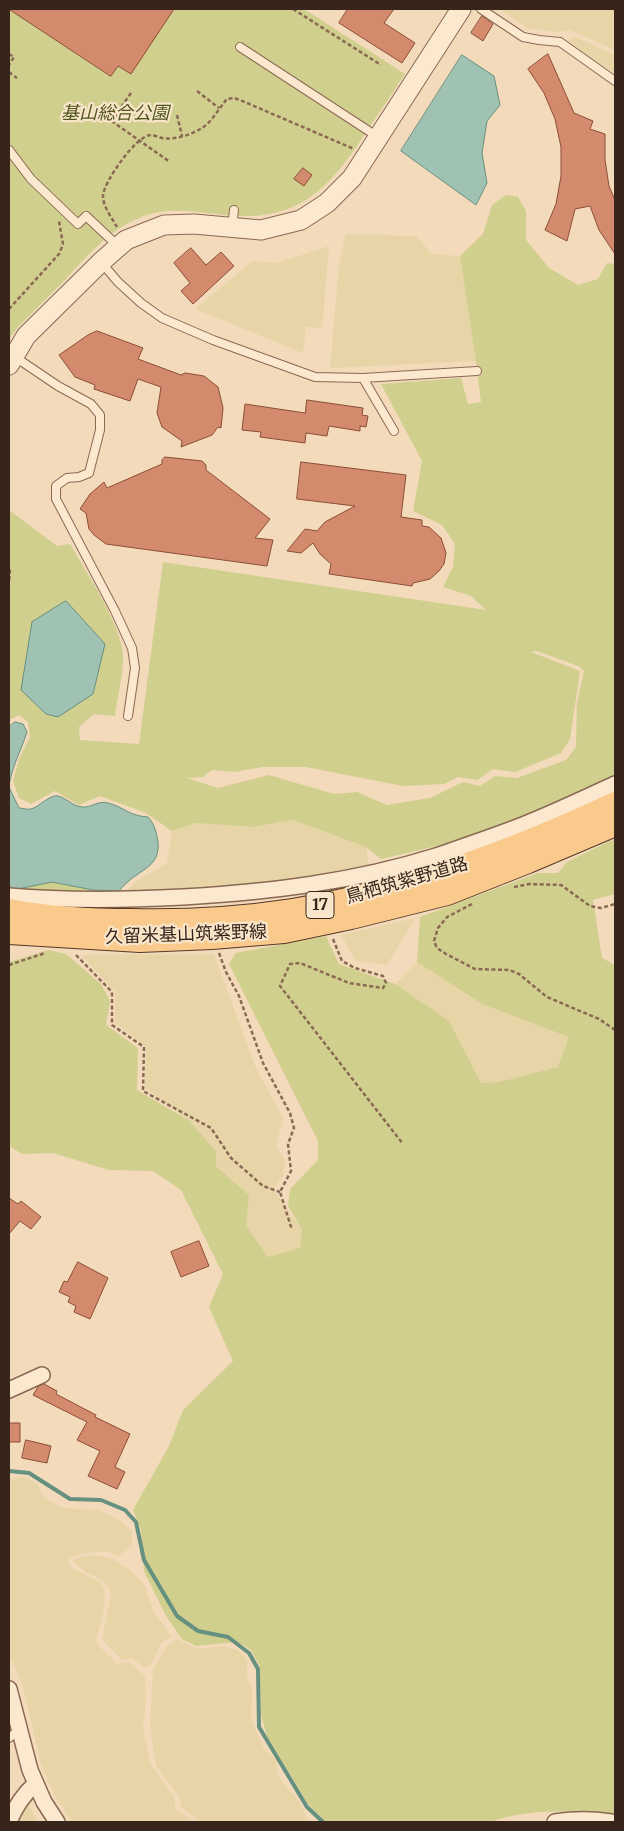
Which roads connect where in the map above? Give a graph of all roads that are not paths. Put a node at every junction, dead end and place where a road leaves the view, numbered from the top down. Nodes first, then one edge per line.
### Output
1 (461, 9) edge
2 (481, 9) edge
3 (240, 48) dead end
4 (615, 81) edge
5 (378, 136) junction
6 (9, 150) edge
7 (120, 240) junction
8 (101, 262) junction
9 (11, 360) edge
10 (477, 371) dead end
11 (363, 378) junction
12 (394, 431) dead end
13 (128, 716) dead end
14 (615, 784) edge
15 (615, 804) edge
16 (615, 824) edge
17 (9, 896) edge
18 (9, 911) edge
19 (9, 932) edge
20 (42, 1374) dead end
21 (9, 1390) edge
22 (9, 1689) edge
23 (14, 1734) edge
24 (35, 1784) junction
25 (9, 1822) edge
26 (57, 1822) edge
27 (554, 1822) edge
28 (611, 1822) edge

1 - 5 street
2 - 4 lane
3 - 5 lane
5 - 7 street
6 - 7 lane
7 - 8 street
8 - 9 street
8 - 11 lane
9 - 13 lane
10 - 11 lane
11 - 12 lane
14 - 17 street
15 - 18 main road, 鳥栖筑紫野道路 / 17
16 - 19 main road, 久留米基山筑紫野線 / 17
20 - 21 street
22 - 23 street
23 - 24 street
24 - 25 street
24 - 26 street
27 - 28 street

